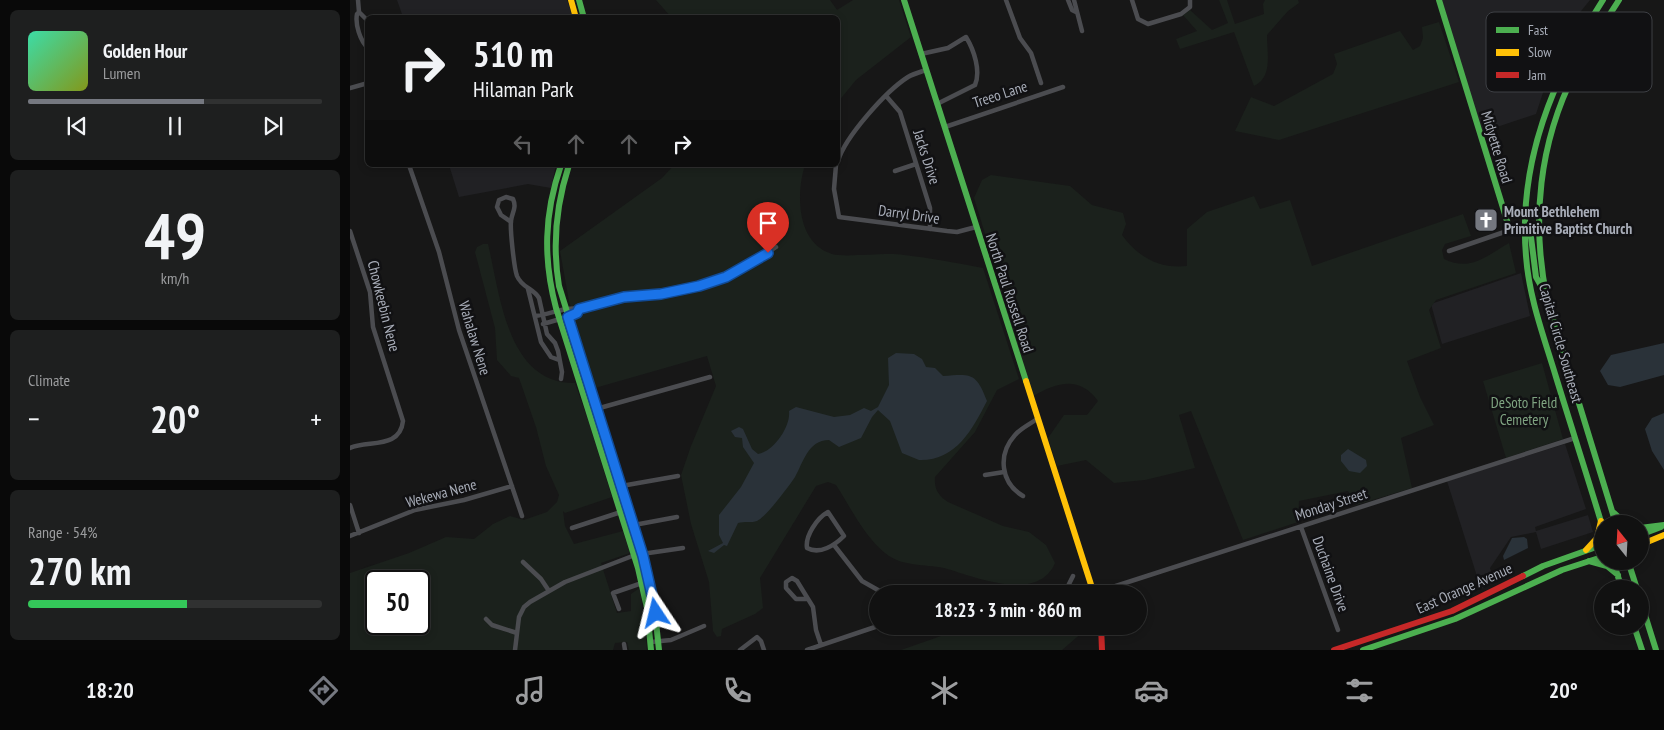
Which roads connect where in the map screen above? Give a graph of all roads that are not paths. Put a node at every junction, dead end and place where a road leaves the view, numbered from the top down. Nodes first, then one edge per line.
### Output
1 (358, 0) edge
2 (571, 0) edge
3 (579, 0) edge
4 (904, 0) edge
5 (1006, 0) edge
6 (1068, 0) edge
7 (1074, 0) edge
8 (1132, 0) edge
9 (1190, 0) edge
10 (1439, 0) edge
11 (1603, 0) edge
12 (1619, 0) edge
13 (359, 12) junction
14 (1076, 12) junction
15 (1595, 12) edge
16 (1612, 12) edge
17 (575, 15) edge
18 (583, 15) edge
19 (365, 18) edge
20 (1082, 31) dead end
21 (365, 46) edge
22 (921, 54) junction
23 (926, 70) junction
24 (1041, 83) dead end
25 (365, 84) edge
26 (1064, 87) dead end
27 (350, 88) edge
28 (1552, 92) edge
29 (1566, 92) edge
30 (887, 97) junction
31 (937, 104) junction
32 (945, 127) junction
33 (840, 156) edge
34 (916, 164) junction
35 (410, 167) edge
36 (560, 167) edge
37 (568, 167) edge
38 (836, 167) edge
39 (895, 171) dead end
40 (555, 182) junction
41 (562, 183) junction
42 (511, 222) junction
43 (976, 227) junction
44 (930, 229) junction
45 (1513, 229) junction
46 (350, 231) edge
47 (1525, 232) junction
48 (776, 247) dead end
49 (1449, 251) dead end
50 (528, 289) junction
51 (1546, 295) junction
52 (558, 312) junction
53 (566, 313) junction
54 (542, 315) junction
55 (534, 316) junction
56 (560, 319) junction
57 (544, 324) junction
58 (537, 326) junction
59 (559, 360) junction
60 (710, 377) dead end
61 (561, 380) dead end
62 (596, 408) junction
63 (589, 411) junction
64 (1038, 419) junction
65 (1575, 438) junction
66 (350, 448) edge
67 (1004, 472) junction
68 (984, 475) dead end
69 (678, 476) dead end
70 (512, 486) junction
71 (624, 487) junction
72 (1023, 496) dead end
73 (350, 505) edge
74 (621, 512) junction
75 (1612, 512) junction
76 (1599, 515) edge
77 (1613, 515) edge
78 (1616, 515) edge
79 (522, 516) dead end
80 (677, 517) dead end
81 (634, 525) junction
82 (1664, 525) edge
83 (1301, 526) junction
84 (1649, 527) edge
85 (572, 528) dead end
86 (1649, 531) edge
87 (359, 533) junction
88 (1664, 535) edge
89 (350, 536) edge
90 (1594, 541) edge
91 (1649, 541) edge
92 (834, 545) junction
93 (683, 548) dead end
94 (1594, 548) edge
95 (1586, 550) junction
96 (635, 555) junction
97 (643, 556) junction
98 (1594, 559) edge
99 (1589, 561) junction
100 (524, 562) dead end
101 (1616, 570) edge
102 (1073, 576) dead end
103 (1618, 576) junction
104 (1619, 580) edge
105 (642, 583) junction
106 (869, 585) edge
107 (1068, 585) edge
108 (1091, 585) edge
109 (1119, 585) edge
110 (549, 591) junction
111 (807, 599) junction
112 (619, 608) dead end
113 (486, 619) dead end
114 (704, 626) dead end
115 (1649, 627) edge
116 (869, 629) edge
117 (1338, 630) dead end
118 (517, 633) junction
119 (1101, 635) edge
120 (1637, 635) edge
121 (651, 642) junction
122 (659, 642) junction
123 (624, 644) dead end
124 (821, 645) junction
125 (515, 650) edge
126 (625, 650) edge
127 (651, 650) edge
128 (659, 650) edge
129 (740, 650) edge
130 (764, 650) edge
131 (807, 650) edge
132 (1102, 650) edge
133 (1334, 650) edge
134 (1363, 650) edge
135 (1642, 650) edge
136 (1656, 650) edge

1 - 13 street
2 - 17 main road
3 - 18 main road
4 - 22 main road, North Paul Russell Road
5 - 24 street
6 - 14 street
7 - 14 street
8 - 9 street
10 - 45 main road, Midyette Road
11 - 15 main road, Capital Circle Southeast
12 - 16 main road, Capital Circle Southeast
13 - 19 street
13 - 21 street
14 - 20 street
22 - 23 main road, North Paul Russell Road
22 - 31 street
23 - 30 street
23 - 31 main road, North Paul Russell Road
25 - 27 street
26 - 32 street, Treeo Lane
28 - 47 main road, Capital Circle Southeast
29 - 51 main road, Capital Circle Southeast
30 - 33 street
30 - 34 street, Jacks Drive
31 - 32 main road, North Paul Russell Road
32 - 43 main road, North Paul Russell Road
34 - 39 street
34 - 44 street, Jacks Drive
35 - 70 street, Wahalaw Nene
36 - 40 main road
37 - 41 main road
38 - 44 street, Darryl Drive
40 - 41 main road
40 - 52 main road
41 - 53 main road
42 - 42 street
42 - 50 street
43 - 44 street, Darryl Drive
43 - 64 main road, North Paul Russell Road
45 - 47 main road
45 - 49 street
46 - 66 street, Chowkeebin Nene
47 - 51 main road
47 - 65 main road, Capital Circle Southeast
48 - 53 street
50 - 54 street
50 - 55 street
51 - 75 main road, Capital Circle Southeast
52 - 53 street
52 - 54 street
52 - 56 main road
53 - 56 street
53 - 62 main road
54 - 55 street
54 - 57 street
55 - 58 street
56 - 57 street
56 - 63 main road
57 - 58 street
57 - 59 street
58 - 59 street
59 - 61 street
60 - 62 street
62 - 63 street
62 - 71 main road
63 - 74 main road
64 - 67 street
64 - 108 main road, North Paul Russell Road
65 - 76 main road, Capital Circle Southeast
65 - 83 street, Monday Street
67 - 68 street
67 - 72 street
69 - 71 street
70 - 79 street, Wahalaw Nene
70 - 87 street, Wekewa Nene
71 - 81 main road
73 - 87 street
74 - 85 street
74 - 96 main road
75 - 77 main road, Capital Circle Southeast
75 - 78 main road
80 - 81 street
81 - 97 main road
82 - 84 main road
82 - 86 main road
83 - 109 street, Monday Street
83 - 117 street, Duchaine Drive
87 - 89 street, Wekewa Nene
88 - 91 main road
90 - 95 main road
92 - 92 street
92 - 106 street
93 - 97 street
94 - 95 main road, East Orange Avenue
95 - 133 main road, East Orange Avenue
96 - 97 street
96 - 105 main road
96 - 110 street
97 - 122 main road
98 - 99 main road, East Orange Avenue
99 - 103 main road
99 - 134 main road, East Orange Avenue
100 - 110 street
101 - 103 main road
102 - 107 street
103 - 104 main road
105 - 112 street
105 - 121 main road
110 - 118 street
111 - 111 street
111 - 124 street
113 - 118 street
114 - 122 street
115 - 136 main road
116 - 124 street
118 - 125 street
119 - 132 main road
120 - 135 main road
121 - 122 street
121 - 127 main road
122 - 128 main road
123 - 126 street
124 - 131 street
129 - 130 street

